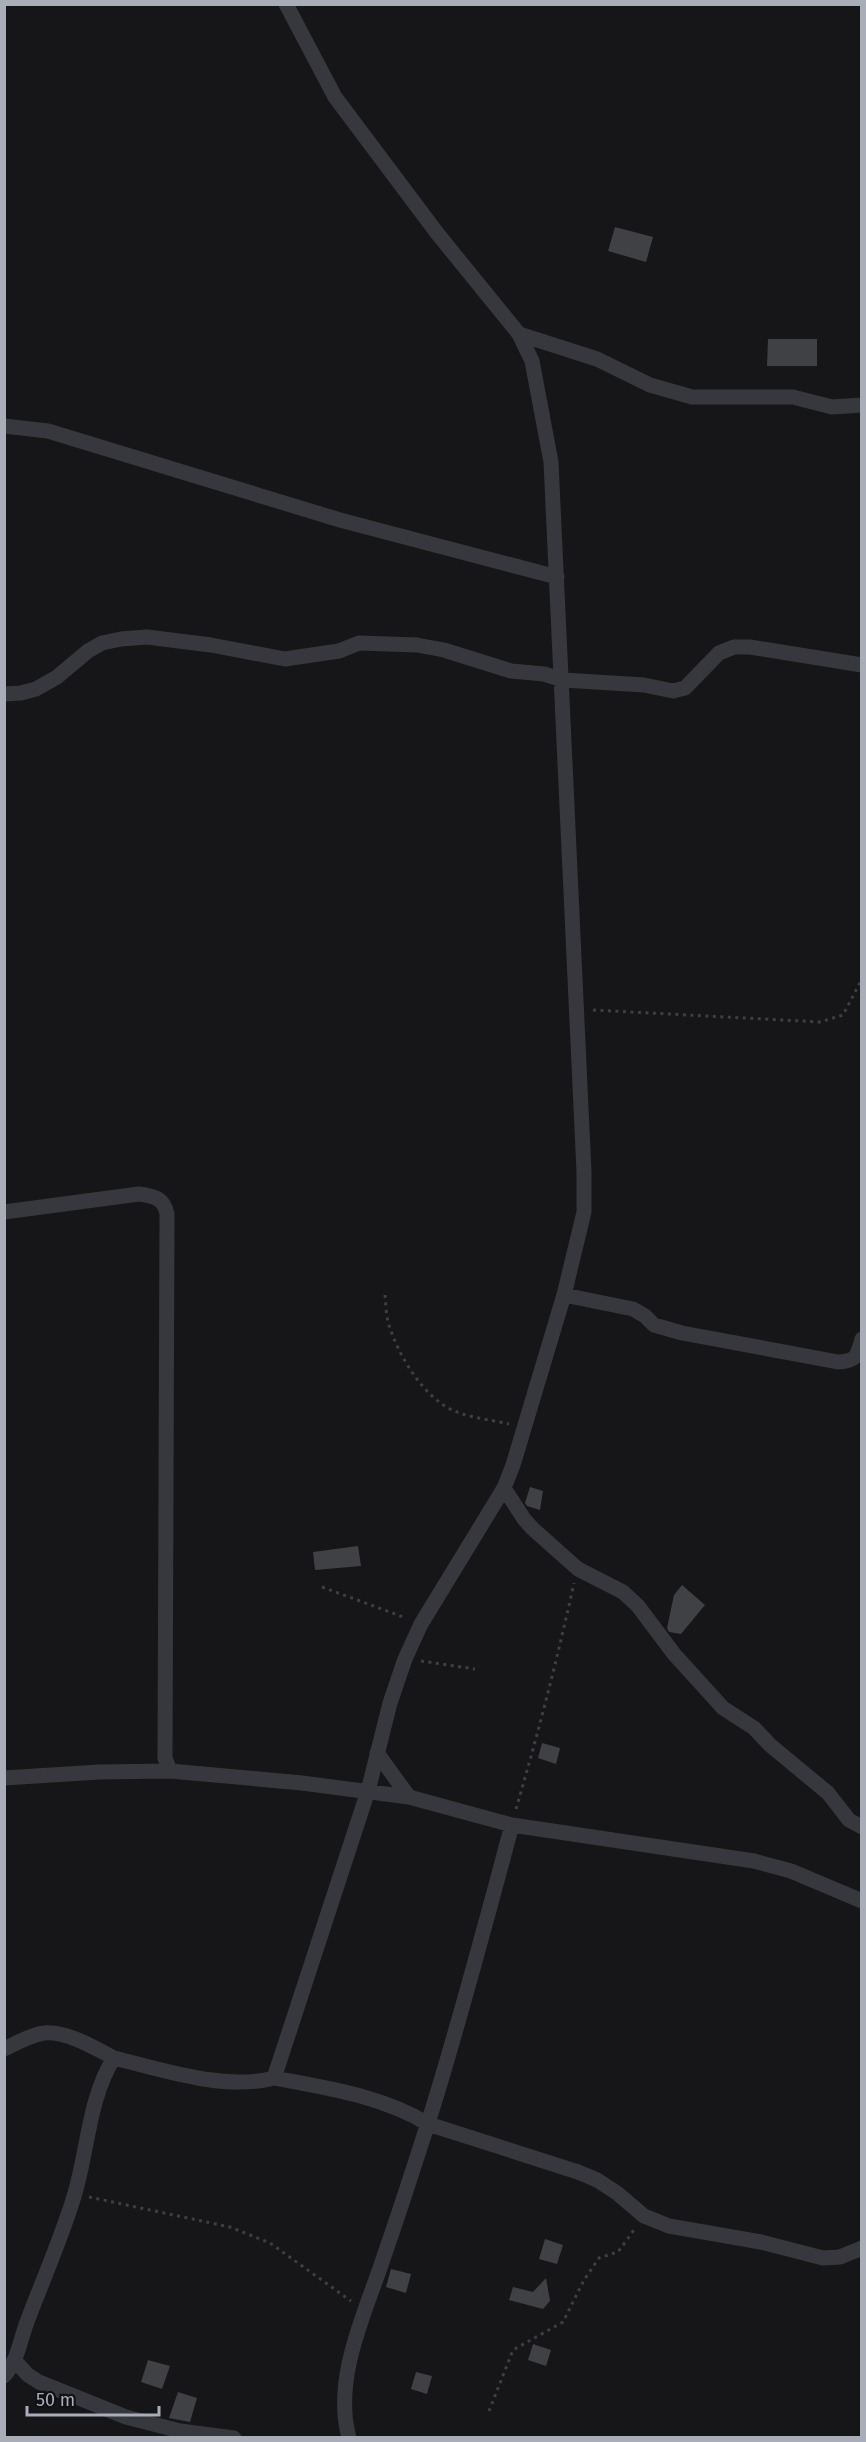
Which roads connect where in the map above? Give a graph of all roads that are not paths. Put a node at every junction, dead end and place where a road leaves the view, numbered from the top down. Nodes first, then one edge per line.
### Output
1 (286, 4) edge
2 (519, 334) junction
3 (861, 405) edge
4 (4, 426) edge
5 (557, 577) junction
6 (861, 664) edge
7 (562, 680) junction
8 (4, 694) edge
9 (4, 1212) edge
10 (564, 1295) junction
11 (861, 1339) edge
12 (504, 1488) junction
13 (376, 1753) junction
14 (170, 1771) junction
15 (4, 1778) edge
16 (368, 1791) junction
17 (409, 1797) junction
18 (512, 1825) junction
19 (861, 1827) edge
20 (861, 1901) edge
21 (4, 2049) edge
22 (114, 2058) junction
23 (274, 2078) junction
24 (428, 2124) junction
25 (861, 2248) edge
26 (15, 2361) junction
27 (4, 2376) edge
28 (347, 2437) edge
29 (234, 2438) edge

1 - 2 street
2 - 3 street
2 - 5 street
4 - 5 street
5 - 7 street
6 - 7 street
7 - 8 street
7 - 10 street
9 - 14 street
10 - 11 street
10 - 12 street
12 - 13 street
12 - 19 street
13 - 16 street
13 - 17 street
14 - 15 street
14 - 16 street
16 - 17 street
16 - 23 street
17 - 18 street
18 - 20 street
18 - 24 street
21 - 22 street
22 - 23 street
22 - 26 street
23 - 24 street
24 - 25 street
24 - 28 street
26 - 27 street
26 - 29 street

